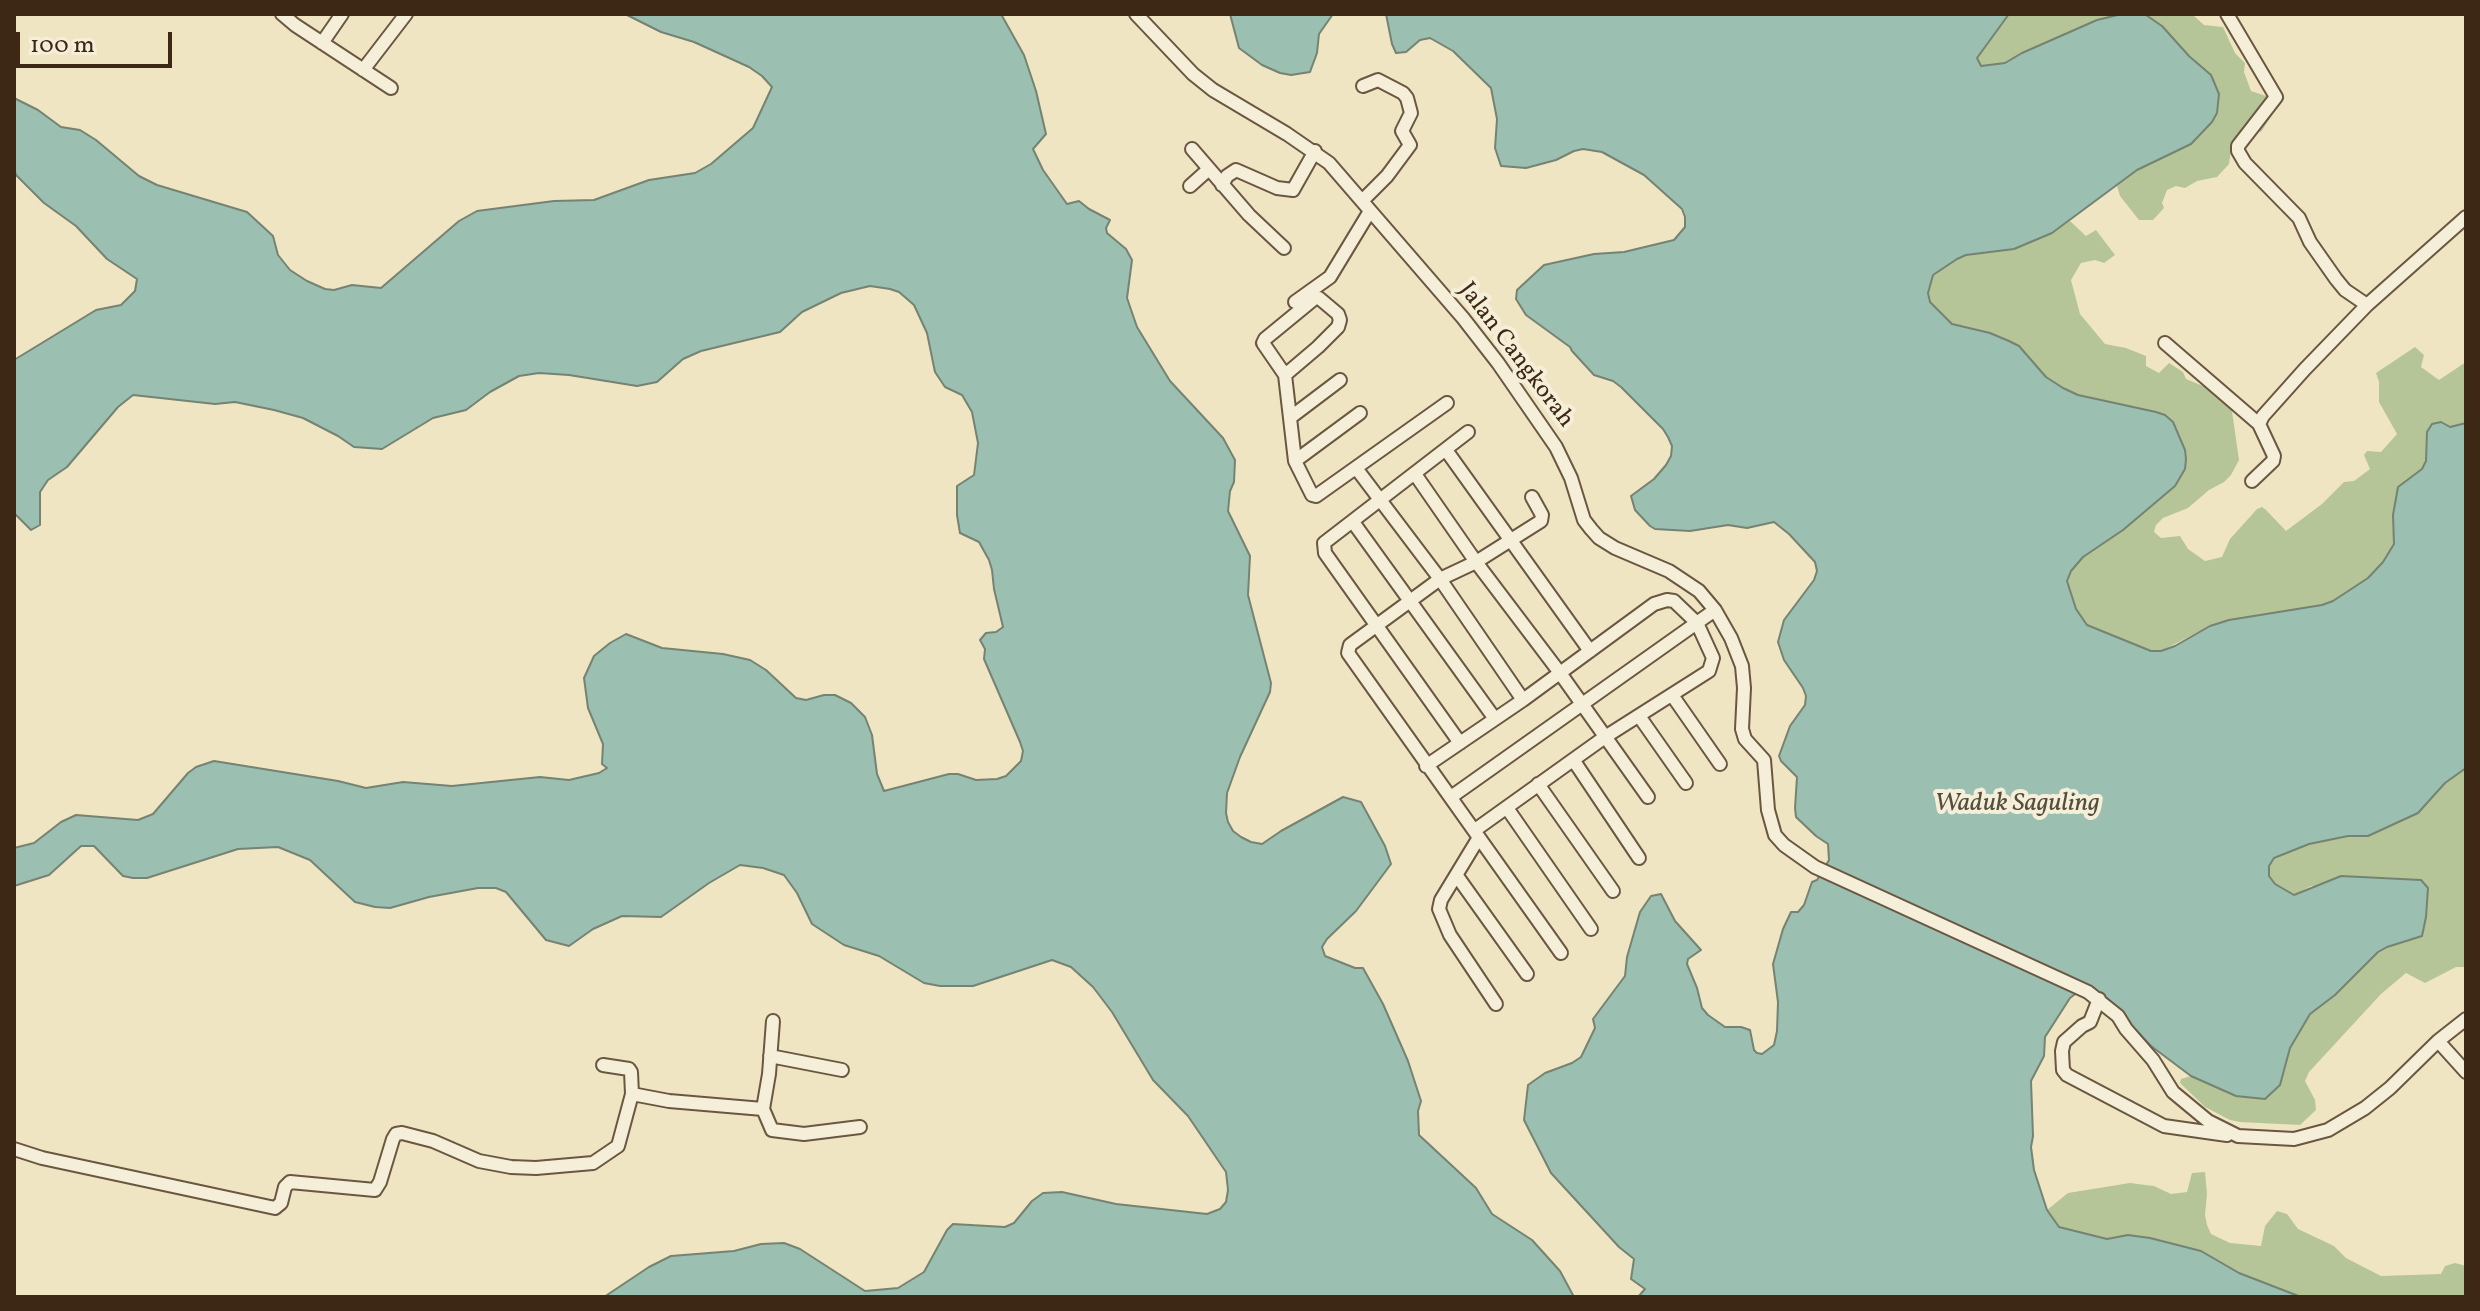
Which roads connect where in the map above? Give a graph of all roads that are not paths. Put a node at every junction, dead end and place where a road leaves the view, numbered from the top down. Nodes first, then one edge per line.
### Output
1 (282, 14) edge
2 (342, 14) edge
3 (406, 14) edge
4 (1136, 14) edge
5 (2227, 14) edge
6 (322, 43) junction
7 (363, 70) junction
8 (1363, 86) dead end
9 (391, 88) dead end
10 (1192, 149) dead end
11 (1315, 151) junction
12 (1209, 169) junction
13 (1222, 185) junction
14 (1190, 186) dead end
15 (1366, 206) junction
16 (2466, 217) edge
17 (1284, 248) dead end
18 (1295, 302) dead end
19 (2367, 305) junction
20 (2165, 343) dead end
21 (1285, 375) junction
22 (1340, 380) dead end
23 (1447, 403) dead end
24 (1360, 413) dead end
25 (1291, 417) junction
26 (2259, 424) junction
27 (1468, 432) dead end
28 (1446, 450) junction
29 (1295, 461) junction
30 (1356, 468) junction
31 (1415, 474) junction
32 (2252, 481) dead end
33 (1532, 497) dead end
34 (1381, 502) junction
35 (1353, 522) junction
36 (1510, 540) junction
37 (1476, 562) junction
38 (1440, 579) junction
39 (1411, 601) junction
40 (1715, 610) junction
41 (1697, 623) junction
42 (1378, 625) junction
43 (1590, 651) junction
44 (1560, 673) junction
45 (1672, 695) junction
46 (1523, 700) junction
47 (1582, 706) junction
48 (1639, 716) junction
49 (1495, 719) junction
50 (1605, 737) junction
51 (1460, 743) junction
52 (1574, 761) junction
53 (1720, 764) dead end
54 (1426, 766) junction
55 (1686, 783) dead end
56 (1538, 784) junction
57 (1451, 797) junction
58 (1648, 797) dead end
59 (1507, 808) junction
60 (1476, 835) junction
61 (1639, 858) dead end
62 (1457, 876) junction
63 (1613, 891) dead end
64 (1591, 929) dead end
65 (1561, 953) dead end
66 (1527, 974) dead end
67 (2094, 996) junction
68 (1496, 1004) dead end
69 (2466, 1019) edge
70 (773, 1021) dead end
71 (2438, 1041) junction
72 (770, 1056) junction
73 (603, 1065) dead end
74 (842, 1070) dead end
75 (2466, 1072) edge
76 (632, 1094) junction
77 (763, 1109) junction
78 (860, 1127) dead end
79 (2234, 1135) junction
80 (14, 1149) edge

1 - 6 street
2 - 6 street
3 - 7 street
4 - 11 street, Jalan Cangkorah
5 - 19 street
6 - 7 street
7 - 9 street
8 - 15 street
10 - 12 street
11 - 13 street
11 - 15 street, Jalan Cangkorah
12 - 13 street
12 - 14 street
13 - 17 street
15 - 18 street
15 - 40 street, Jalan Cangkorah
16 - 19 street
19 - 26 street
20 - 26 street
21 - 21 street
21 - 25 street
22 - 25 street
23 - 30 street
24 - 29 street
25 - 29 street
26 - 32 street
27 - 28 street
28 - 31 street
28 - 36 street
29 - 30 street
30 - 34 street
31 - 34 street
31 - 37 street
33 - 36 street
34 - 35 street
34 - 38 street
35 - 39 street
35 - 42 street
36 - 37 street
36 - 43 street
37 - 38 street
37 - 44 street
38 - 39 street
38 - 46 street
39 - 42 street
39 - 49 street
40 - 41 street
40 - 67 street, Jalan Cangkorah
41 - 43 street
41 - 45 street
41 - 47 street
42 - 51 street
42 - 54 street
43 - 44 street
44 - 46 street
44 - 47 street
45 - 48 street
45 - 53 street
46 - 49 street
47 - 50 street
47 - 57 street
48 - 50 street
48 - 55 street
49 - 51 street
50 - 52 street
50 - 58 street
51 - 54 street
52 - 56 street
52 - 61 street
54 - 57 street
56 - 59 street
56 - 63 street
57 - 60 street
59 - 60 street
59 - 64 street
60 - 62 street
60 - 65 street
62 - 66 street
62 - 68 street
67 - 79 street
67 - 79 street
69 - 71 street
70 - 72 street
71 - 75 street
71 - 79 street
72 - 74 street
72 - 77 street
73 - 76 street
76 - 77 street
76 - 80 street
77 - 78 street

